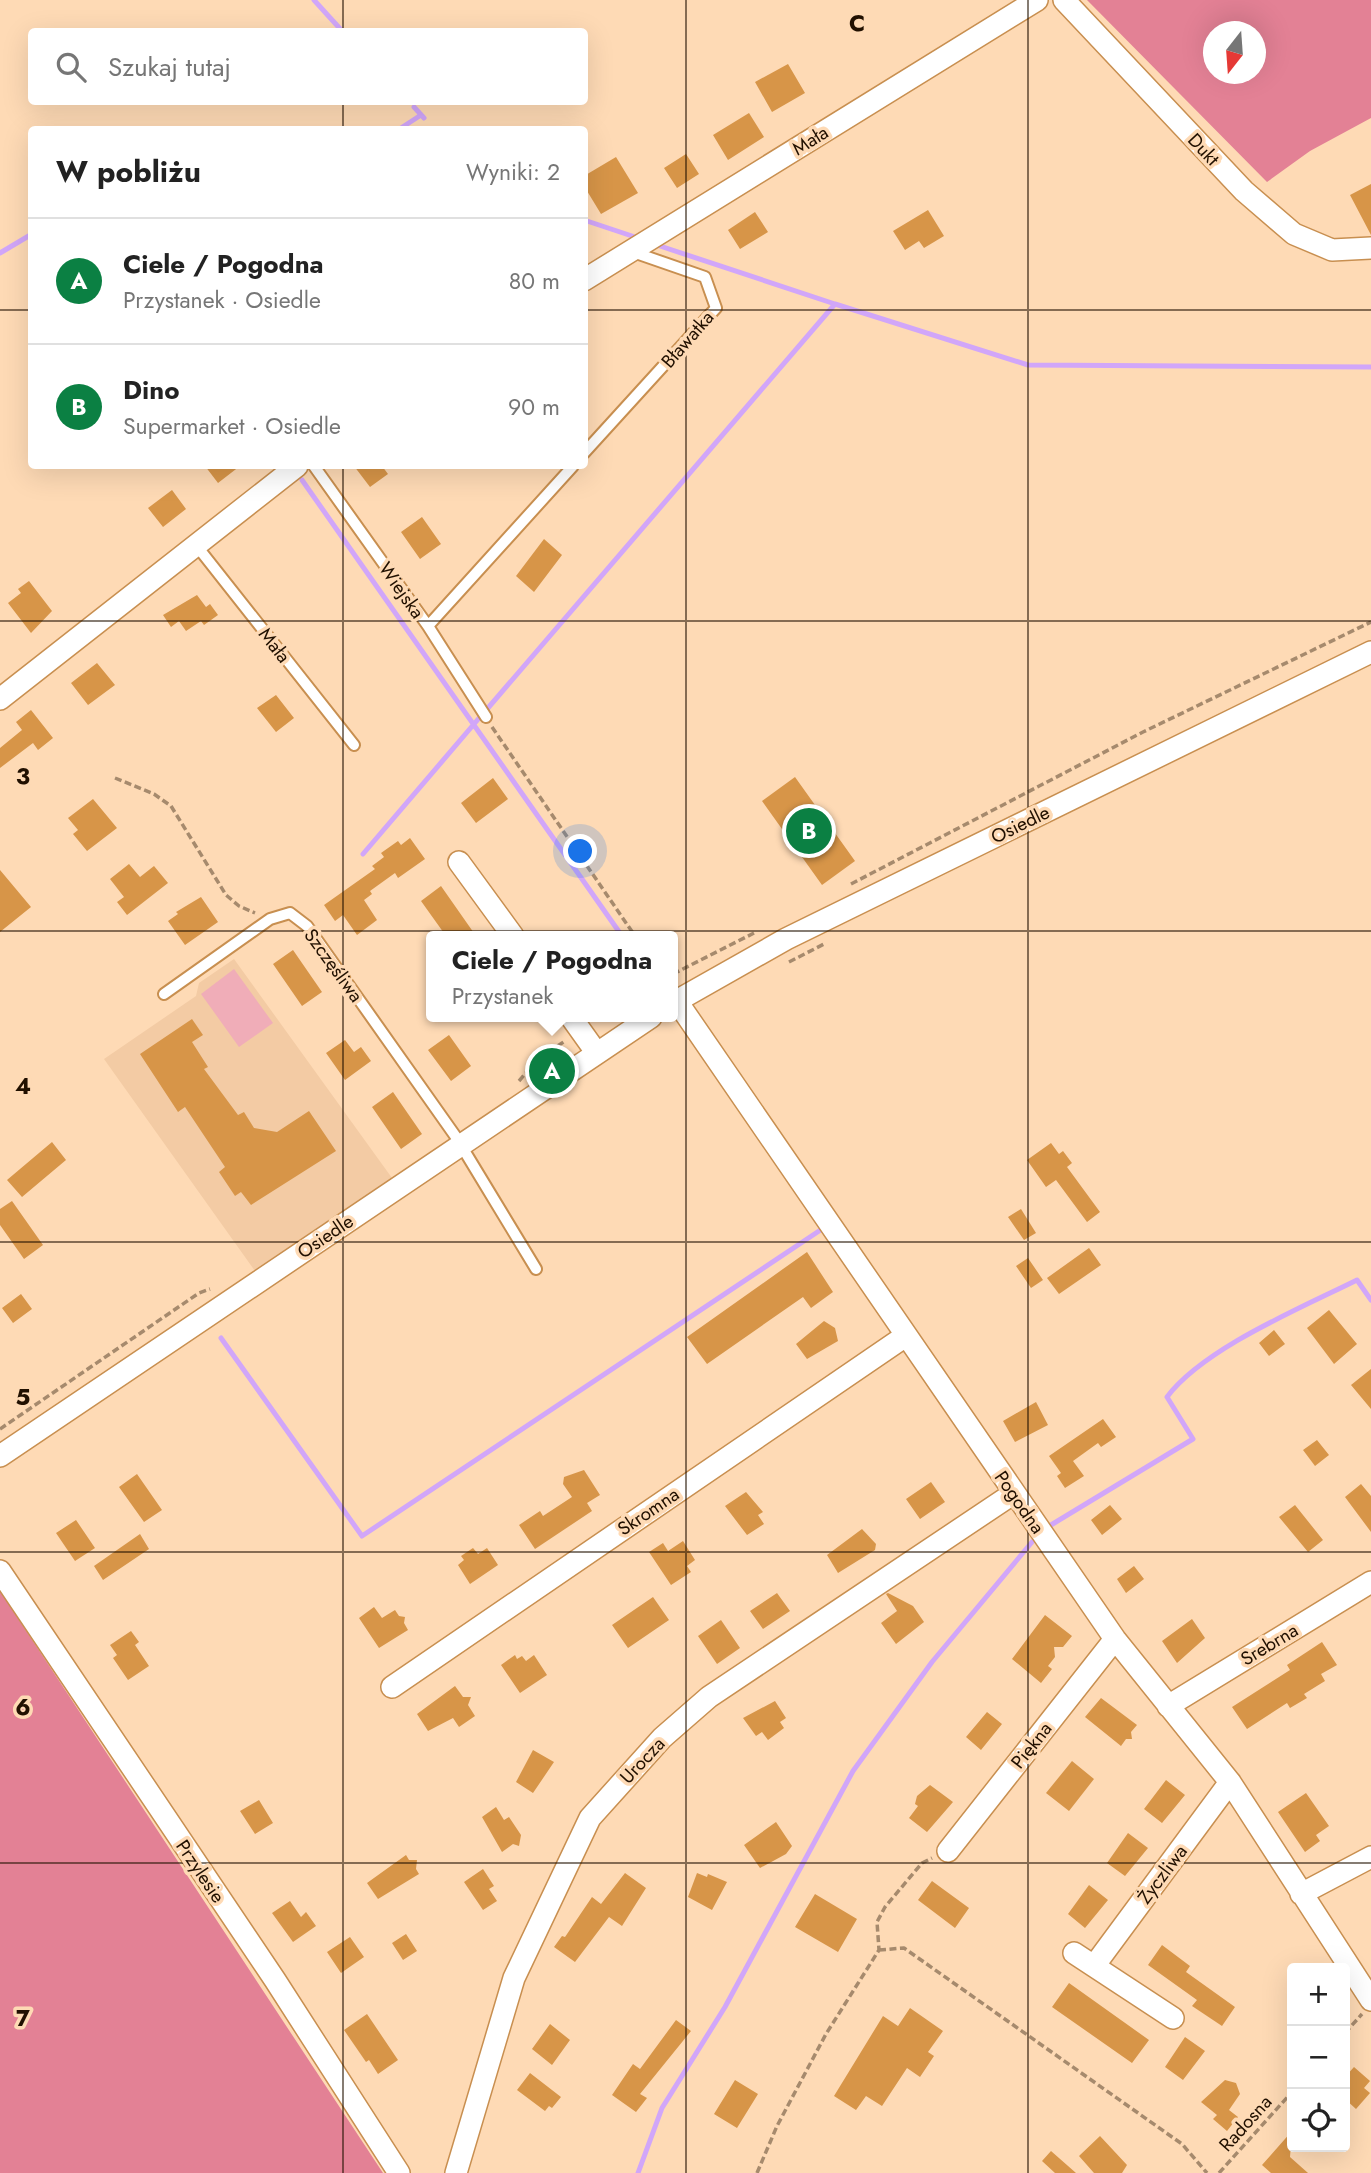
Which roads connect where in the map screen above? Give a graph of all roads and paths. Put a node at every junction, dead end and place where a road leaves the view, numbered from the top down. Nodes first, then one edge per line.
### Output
1 (1037, 0) edge
2 (1065, 0) edge
3 (1371, 248) edge
4 (631, 251) junction
5 (588, 278) edge
6 (588, 449) edge
7 (293, 469) edge
8 (316, 469) edge
9 (570, 469) edge
10 (196, 545) junction
11 (1371, 622) edge
12 (428, 626) junction
13 (1371, 652) edge
14 (0, 699) edge
15 (486, 717) joint
16 (354, 745) dead end
17 (115, 778) dead end
18 (460, 862) dead end
19 (846, 887) dead end
20 (270, 919) junction
21 (760, 930) dead end
22 (509, 931) edge
23 (632, 931) edge
24 (678, 971) edge
25 (164, 994) dead end
26 (678, 1000) edge
27 (678, 1008) edge
28 (575, 1022) edge
29 (643, 1022) edge
30 (596, 1052) junction
31 (460, 1143) junction
32 (537, 1269) dead end
33 (904, 1337) junction
34 (0, 1456) edge
35 (1014, 1493) junction
36 (0, 1571) edge
37 (1371, 1582) edge
38 (1115, 1639) junction
39 (392, 1687) dead end
40 (1168, 1706) junction
41 (1230, 1782) junction
42 (948, 1851) joint
43 (1371, 1857) edge
44 (1301, 1894) junction
45 (879, 1950) junction
46 (1074, 1953) dead end
47 (1094, 1966) junction
48 (1367, 2007) edge
49 (1173, 2018) dead end
50 (1350, 2027) edge
51 (1287, 2098) edge
52 (398, 2173) edge
53 (456, 2173) edge
54 (757, 2173) edge
55 (1207, 2173) edge
56 (1219, 2173) edge

1 - 4 street, Mała
2 - 3 street, Dukt
4 - 5 street, Mała
4 - 6 lane, Bławatka
7 - 10 street
8 - 12 lane, Wiejska
9 - 12 lane
10 - 14 street
10 - 16 lane, Mała
11 - 19 path
12 - 15 lane, Wiejska
13 - 26 street, Osiedle
15 - 23 path
17 - 20 path
18 - 22 street
20 - 25 lane
20 - 31 lane, Szczęśliwa
21 - 24 path
27 - 33 street, Pogodna
28 - 30 street
29 - 30 street, Osiedle
30 - 31 street, Osiedle
31 - 32 lane
31 - 34 street, Osiedle
33 - 35 street, Pogodna
33 - 39 street, Skromna
35 - 38 street, Pogodna
35 - 53 street, Urocza
36 - 52 street, Przylesie
37 - 40 street, Srebrna
38 - 40 street, Pogodna
38 - 42 street, Piękna
40 - 41 street, Pogodna
41 - 44 street, Pogodna
41 - 47 street, Życzliwa
42 - 45 path
43 - 44 street
44 - 48 street, Pogodna
45 - 54 path
45 - 55 path
46 - 47 street
47 - 49 street
48 - 50 path
51 - 56 path, Radosna

